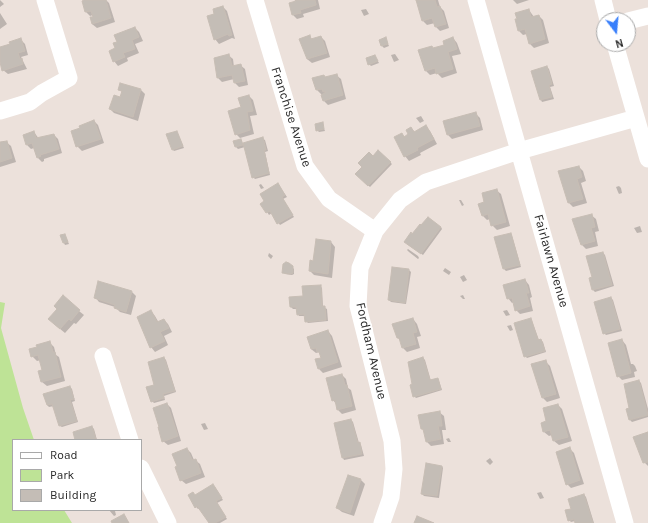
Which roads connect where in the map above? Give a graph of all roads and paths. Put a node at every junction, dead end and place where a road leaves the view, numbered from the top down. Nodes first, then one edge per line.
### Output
1 (45, 0) edge
2 (255, 0) edge
3 (476, 0) edge
4 (603, 0) edge
5 (606, 12) edge
6 (648, 16) edge
7 (636, 19) edge
8 (617, 52) edge
9 (0, 111) edge
10 (636, 118) junction
11 (519, 151) junction
12 (648, 159) edge
13 (375, 231) junction
14 (103, 356) dead end
15 (130, 439) edge
16 (142, 470) edge
17 (168, 523) edge
18 (382, 523) edge
19 (625, 523) edge

1 - 9 street
2 - 13 street, Franchise Avenue
3 - 11 street, Fairlawn Avenue
4 - 5 street
6 - 7 street
8 - 10 street
10 - 11 street, Fordham Avenue
10 - 12 street
11 - 13 street, Fordham Avenue
11 - 19 street, Fairlawn Avenue
13 - 18 street, Fordham Avenue
14 - 15 street
16 - 17 street

